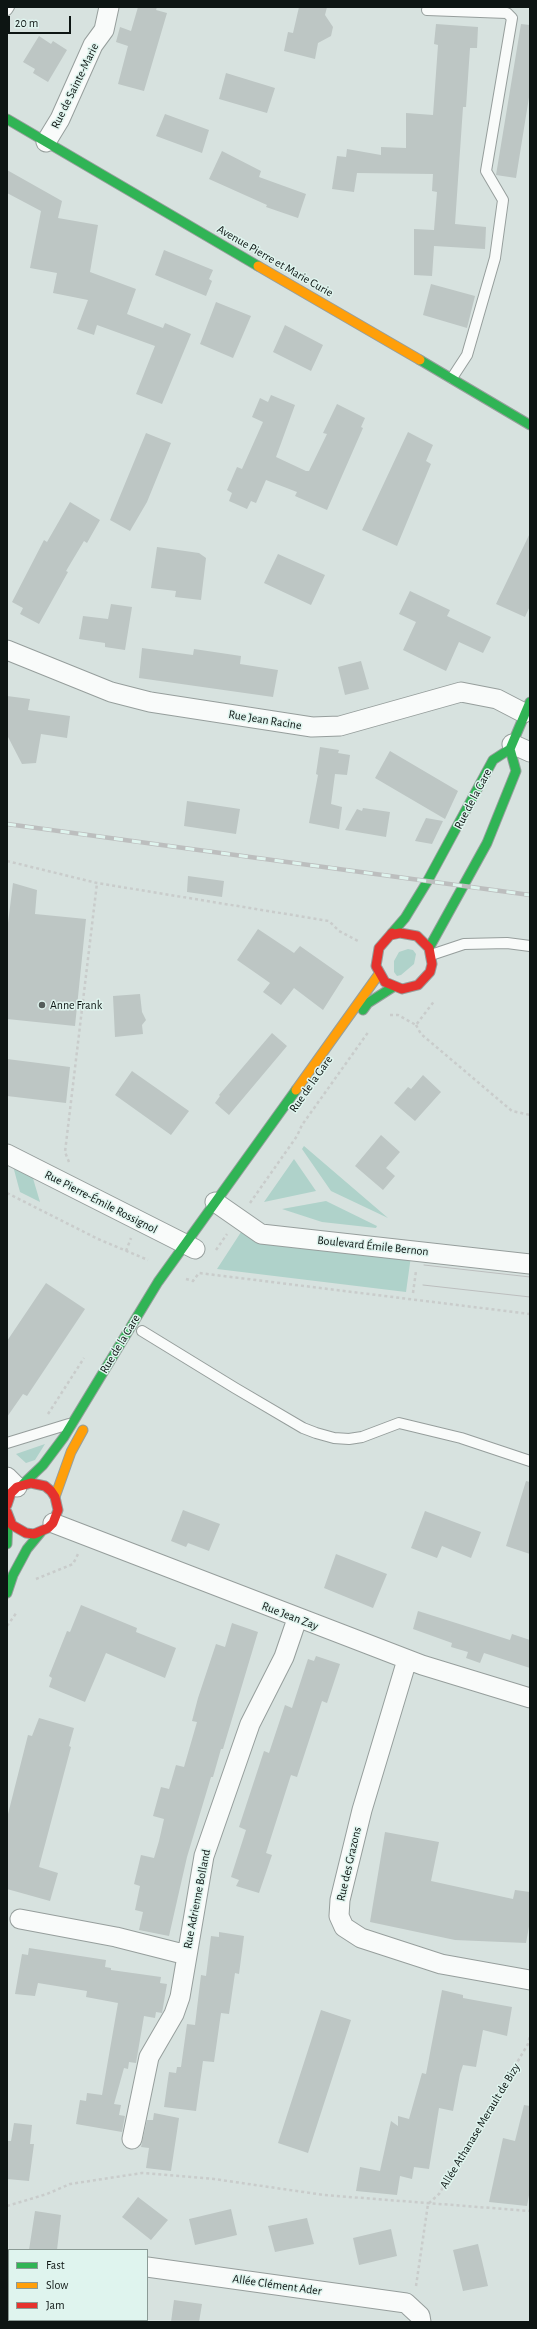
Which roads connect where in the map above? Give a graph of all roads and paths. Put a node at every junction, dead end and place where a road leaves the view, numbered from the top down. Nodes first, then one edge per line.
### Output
1 (9, 7) edge
2 (109, 7) edge
3 (7, 10) edge
4 (427, 10) dead end
5 (7, 119) edge
6 (46, 142) junction
7 (452, 378) junction
8 (530, 425) edge
9 (7, 650) edge
10 (527, 708) edge
11 (511, 747) junction
12 (530, 752) edge
13 (7, 861) edge
14 (97, 883) junction
15 (391, 935) junction
16 (363, 944) dead end
17 (530, 946) edge
18 (430, 951) junction
19 (379, 974) junction
20 (393, 987) junction
21 (438, 996) dead end
22 (385, 1016) dead end
23 (416, 1026) junction
24 (371, 1028) dead end
25 (530, 1115) edge
26 (7, 1154) edge
27 (253, 1167) dead end
28 (66, 1184) junction
29 (7, 1193) edge
30 (225, 1208) junction
31 (196, 1249) junction
32 (151, 1261) dead end
33 (417, 1264) dead end
34 (530, 1264) edge
35 (203, 1267) dead end
36 (199, 1273) junction
37 (193, 1281) dead end
38 (413, 1293) dead end
39 (530, 1314) edge
40 (142, 1331) dead end
41 (73, 1423) junction
42 (87, 1424) dead end
43 (7, 1443) edge
44 (530, 1461) edge
45 (16, 1483) edge
46 (55, 1497) junction
47 (7, 1505) edge
48 (8, 1515) edge
49 (47, 1528) junction
50 (7, 1544) edge
51 (80, 1550) dead end
52 (34, 1579) dead end
53 (7, 1593) edge
54 (297, 1619) junction
55 (407, 1660) junction
56 (530, 1698) edge
57 (20, 1919) dead end
58 (187, 1955) junction
59 (530, 1980) edge
60 (530, 2036) edge
61 (132, 2139) dead end
62 (428, 2204) junction
63 (7, 2206) edge
64 (530, 2211) edge
65 (148, 2268) edge
66 (406, 2303) junction
67 (421, 2322) edge

1 - 3 lane
2 - 6 street, Rue de Sainte-Marie
4 - 7 lane
5 - 6 street, Avenue Pierre et Marie Curie
6 - 7 street, Avenue Pierre et Marie Curie
7 - 8 street, Avenue Pierre et Marie Curie
9 - 10 street, Rue Jean Racine
10 - 11 street
11 - 12 street
11 - 15 street, Rue de la Gare
11 - 18 street
13 - 14 path
14 - 16 path
14 - 28 path
15 - 18 street
15 - 19 street, Rue de la Gare
17 - 18 lane
18 - 20 street
19 - 20 street
19 - 30 street, Rue de la Gare
20 - 27 street, Rue de la Gare
21 - 23 path
22 - 23 path
23 - 25 path
24 - 30 path
26 - 28 street, Rue Pierre-Émile Rossignol
28 - 31 street, Rue Pierre-Émile Rossignol
29 - 32 path
30 - 31 street, Rue de la Gare
30 - 31 path
30 - 34 street, Boulevard Émile Bernon
31 - 41 street, Rue de la Gare
33 - 38 path
35 - 36 path
36 - 37 path
36 - 39 path
40 - 44 lane
41 - 43 lane
41 - 45 street, Rue de la Gare
42 - 46 street
45 - 46 street
45 - 47 street, Rue de la Gare
46 - 49 street
48 - 49 street
48 - 50 street
49 - 53 street
49 - 54 street, Rue Jean Zay
51 - 52 path
54 - 55 street, Rue Jean Zay
54 - 58 street, Rue Adrienne Bolland
55 - 56 street, Rue Jean Zay
55 - 59 street, Rue des Grazons
57 - 58 street, Rue Adrienne Bolland
58 - 61 street
60 - 62 path, Allée Athanase Merault de Bizy
62 - 63 path
62 - 64 path
62 - 66 path
65 - 66 street, Allée Clément Ader
66 - 67 street

